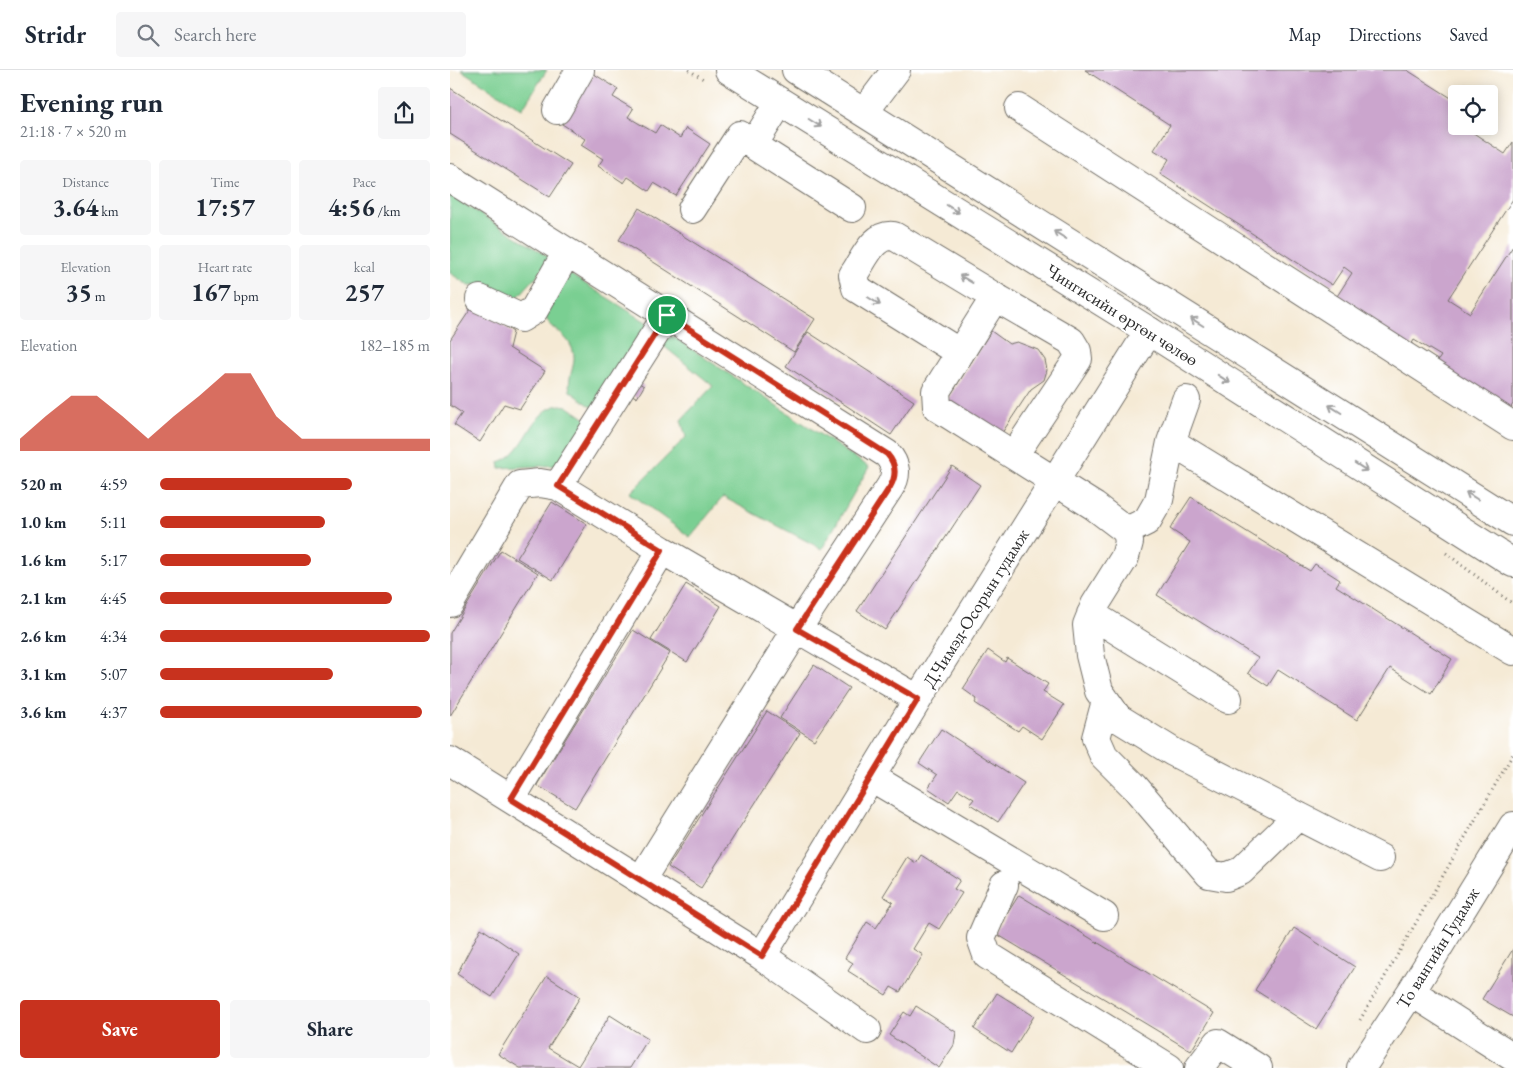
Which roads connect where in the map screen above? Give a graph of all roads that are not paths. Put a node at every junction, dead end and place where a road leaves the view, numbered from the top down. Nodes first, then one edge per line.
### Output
1 (580, 70) edge
2 (729, 70) edge
3 (796, 70) edge
4 (896, 70) edge
5 (780, 102) junction
6 (1019, 108) dead end
7 (557, 110) dead end
8 (865, 111) junction
9 (753, 145) junction
10 (450, 178) edge
11 (852, 208) dead end
12 (692, 209) dead end
13 (567, 252) junction
14 (995, 297) junction
15 (480, 299) dead end
16 (667, 315) junction
17 (1149, 331) junction
18 (960, 353) junction
19 (1186, 400) dead end
20 (1513, 426) edge
21 (1171, 442) junction
22 (1014, 455) junction
23 (1056, 481) junction
24 (558, 486) junction
25 (1513, 522) edge
26 (1127, 531) junction
27 (662, 550) junction
28 (1513, 563) edge
29 (450, 603) edge
30 (1091, 614) junction
31 (797, 629) junction
32 (1513, 651) edge
33 (918, 699) junction
34 (1228, 699) dead end
35 (1106, 700) junction
36 (450, 761) edge
37 (871, 777) junction
38 (511, 799) junction
39 (1298, 816) junction
40 (1513, 826) edge
41 (1380, 858) dead end
42 (641, 880) junction
43 (1004, 885) dead end
44 (1104, 916) dead end
45 (762, 956) junction
46 (1411, 992) junction
47 (867, 1030) dead end
48 (1513, 1057) edge
49 (1168, 1068) edge
50 (1199, 1068) edge
51 (1258, 1068) edge
52 (1361, 1068) edge

1 - 7 main road
2 - 5 main road, Чингисийн өргөн чөлөө
3 - 8 main road, Чингисийн өргөн чөлөө
4 - 8 main road
5 - 9 main road
5 -> 17 main road, Чингисийн өргөн чөлөө
6 - 20 main road
25 -> 8 main road, Чингисийн өргөн чөлөө
9 - 11 main road
9 - 12 main road
10 - 13 main road
13 - 15 main road
13 - 16 main road
14 - 18 main road
14 -> 18 main road
14 - 22 main road
16 - 24 main road
16 - 31 main road
17 - 23 main road, Д.Чимэд-Осорын гудамж
17 -> 28 main road, Чингисийн өргөн чөлөө
18 - 22 main road
19 - 21 main road
21 - 26 main road
21 - 32 main road
22 - 23 main road
23 - 26 main road
23 - 33 main road, Д.Чимэд-Осорын гудамж
24 - 27 main road
24 - 29 main road
26 - 30 main road
27 - 31 main road
27 - 38 main road
30 - 34 main road
30 - 35 main road
31 - 33 main road
31 - 42 main road
33 - 37 main road, Д.Чимэд-Осорын гудамж
35 - 39 main road
35 - 39 main road
36 - 38 main road
37 - 44 main road
37 - 45 main road, Д.Чимэд-Осорын гудамж
38 - 42 main road
39 - 41 main road
40 - 46 main road, То вангийн Гудамж
42 - 45 main road
43 - 49 main road
45 - 47 main road
46 - 48 main road
46 - 52 main road, То вангийн Гудамж
50 - 51 main road

